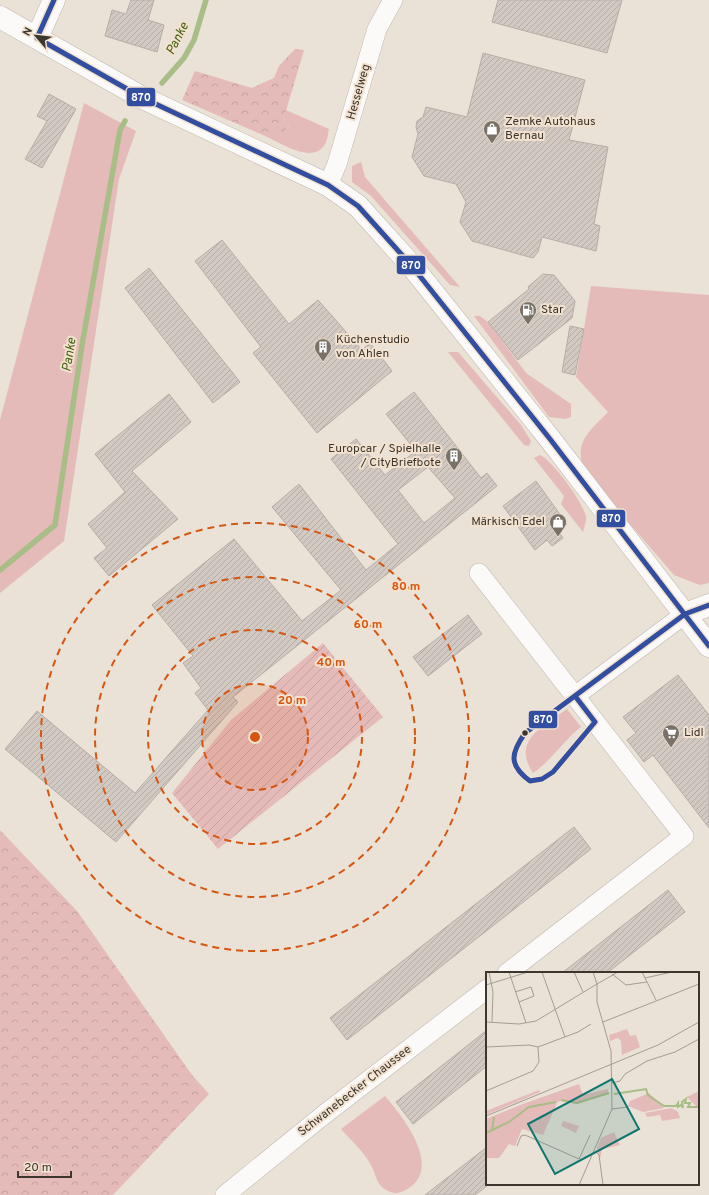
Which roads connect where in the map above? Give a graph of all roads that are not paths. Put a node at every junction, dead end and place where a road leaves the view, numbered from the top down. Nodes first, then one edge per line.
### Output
1 (54, 0) edge
2 (393, 0) edge
3 (0, 17) edge
4 (37, 38) junction
5 (328, 185) junction
6 (479, 573) dead end
7 (709, 604) edge
8 (685, 614) junction
9 (709, 646) edge
10 (575, 696) junction
11 (508, 972) edge
12 (486, 990) edge
13 (225, 1195) edge

1 - 4 main road
2 - 5 street, Hesselweg
3 - 4 main road
4 - 5 main road
5 - 8 main road
6 - 10 street
7 - 8 main road
8 - 9 main road
8 - 10 street
10 - 11 street
12 - 13 street, Schwanebecker Chaussee

